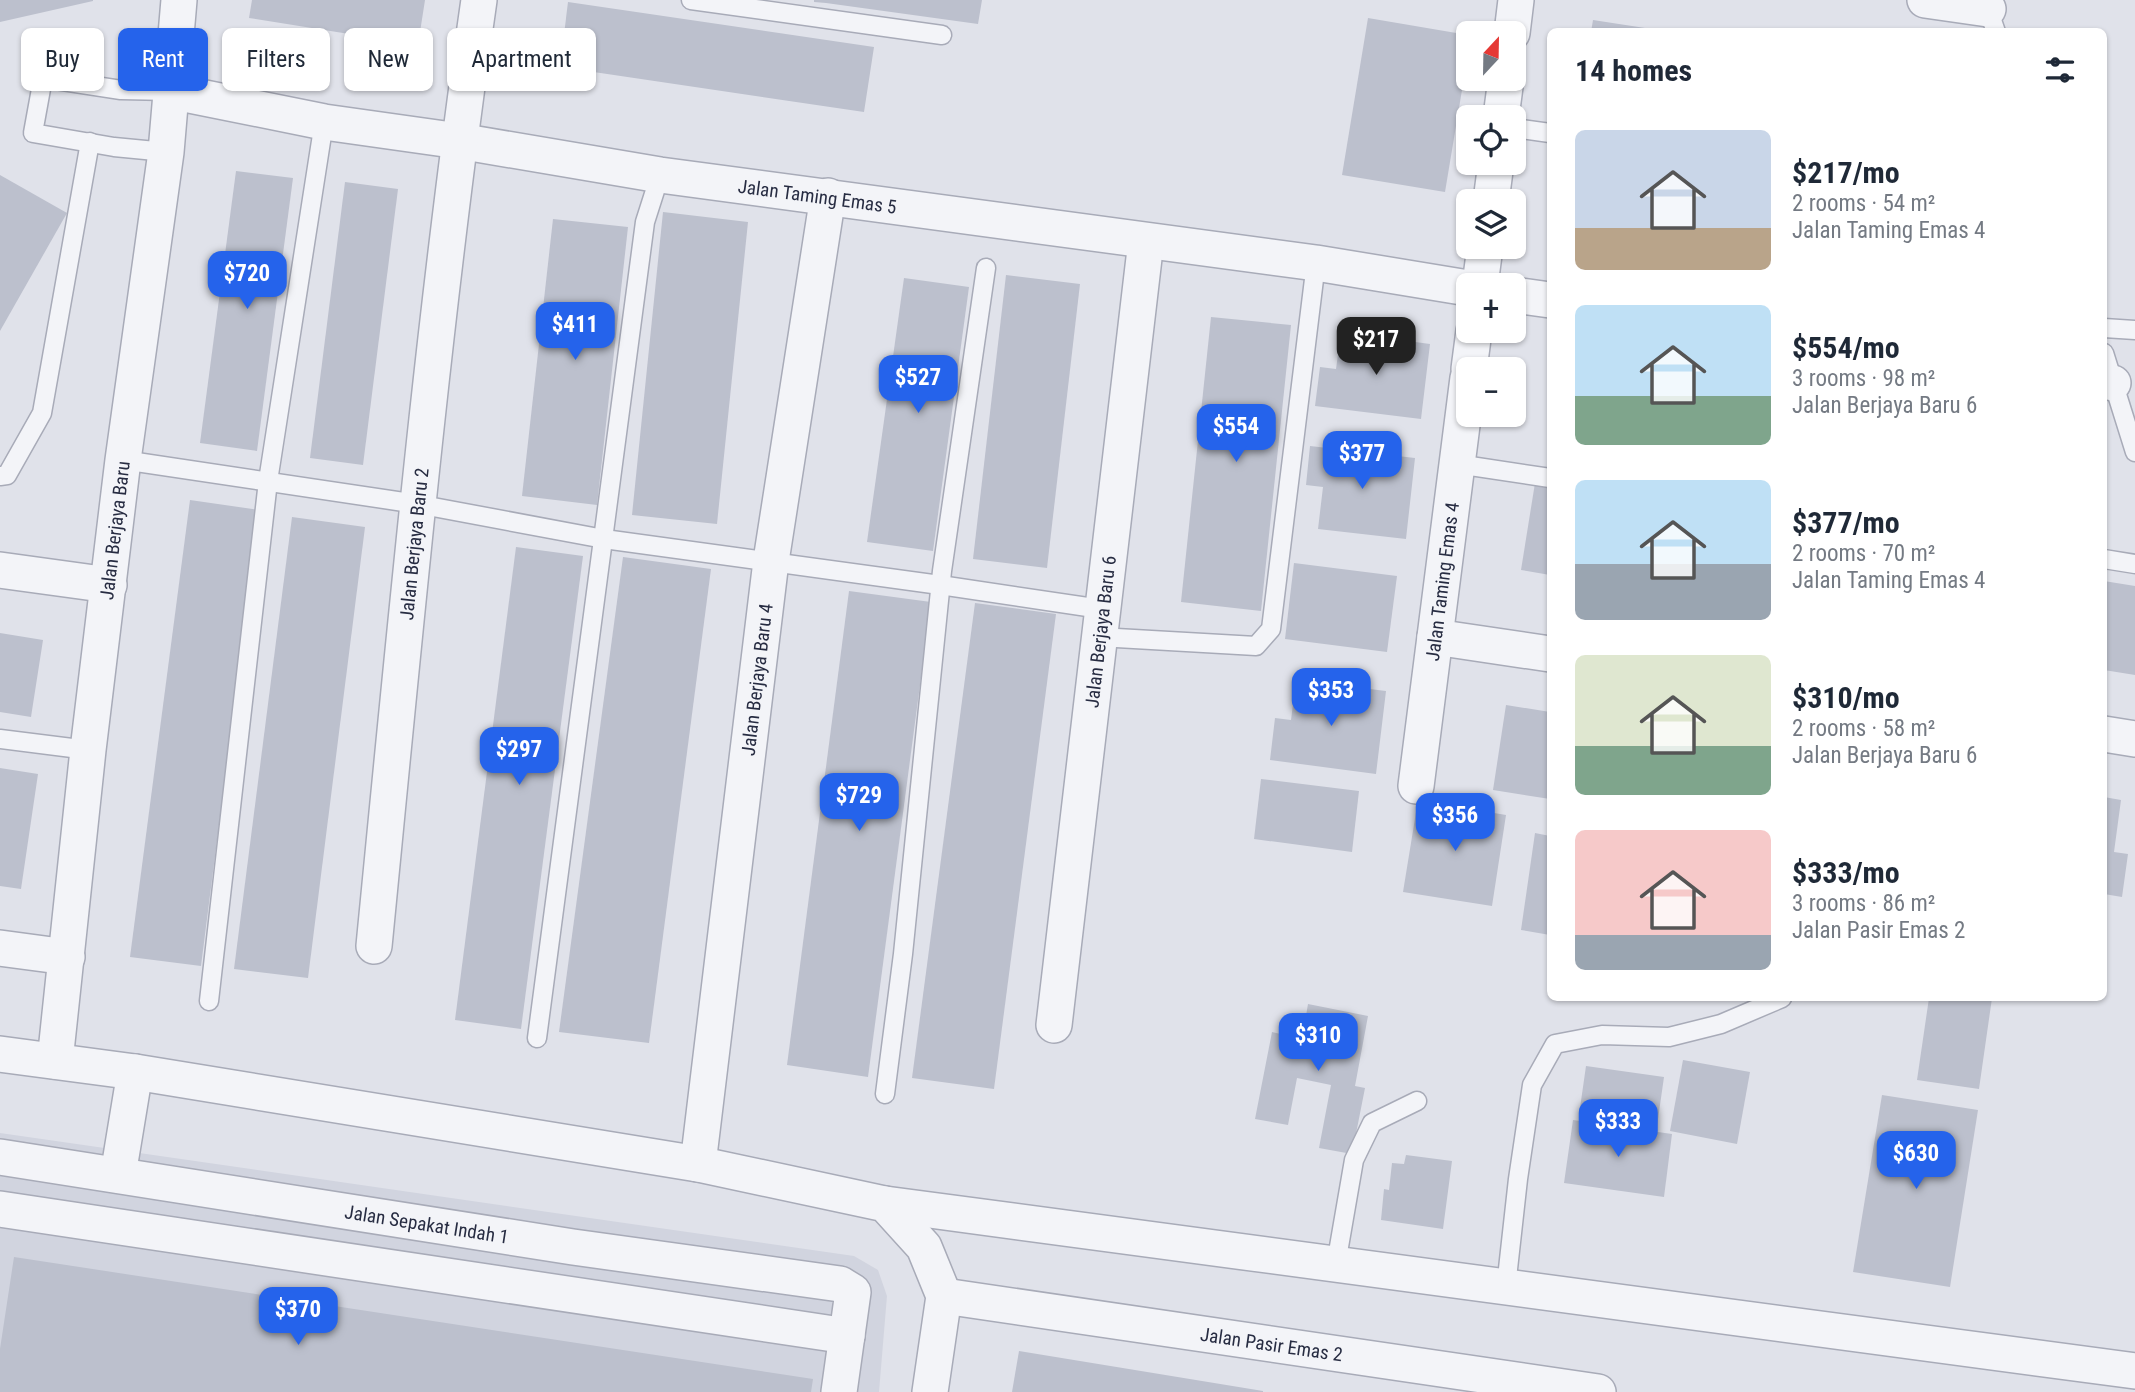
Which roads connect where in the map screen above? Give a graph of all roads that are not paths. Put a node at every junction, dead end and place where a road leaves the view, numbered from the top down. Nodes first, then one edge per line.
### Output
1 (179, 0) edge
2 (479, 0) edge
3 (691, 0) edge
4 (1516, 0) edge
5 (1925, 0) edge
6 (1990, 13) edge
7 (1513, 21) edge
8 (176, 28) edge
9 (942, 34) dead end
10 (118, 90) edge
11 (170, 91) joint
12 (324, 121) junction
13 (1526, 130) edge
14 (1547, 133) edge
15 (459, 141) junction
16 (90, 142) junction
17 (166, 152) junction
18 (660, 175) junction
19 (828, 196) junction
20 (1146, 241) junction
21 (1316, 263) junction
22 (985, 268) dead end
23 (1456, 286) edge
24 (1526, 297) edge
25 (1547, 300) edge
26 (2107, 328) edge
27 (2135, 330) edge
28 (2107, 372) edge
29 (1462, 427) edge
30 (2135, 452) edge
31 (123, 460) junction
32 (1457, 464) junction
33 (0, 476) edge
34 (1547, 478) edge
35 (268, 481) junction
36 (417, 504) junction
37 (604, 539) junction
38 (2107, 559) edge
39 (771, 561) junction
40 (2135, 564) edge
41 (0, 570) edge
42 (109, 584) junction
43 (940, 585) junction
44 (1100, 623) junction
45 (1435, 637) junction
46 (1547, 654) edge
47 (2107, 734) edge
48 (0, 739) edge
49 (2135, 739) edge
50 (88, 750) junction
51 (1416, 786) dead end
52 (374, 946) dead end
53 (0, 948) edge
54 (67, 957) junction
55 (209, 1001) dead end
56 (1776, 1001) edge
57 (1054, 1025) dead end
58 (537, 1038) dead end
59 (0, 1054) edge
60 (55, 1061) junction
61 (135, 1072) junction
62 (885, 1094) dead end
63 (1417, 1101) dead end
64 (0, 1157) edge
65 (698, 1164) junction
66 (118, 1175) junction
67 (271, 1199) junction
68 (885, 1204) junction
69 (0, 1209) edge
70 (573, 1247) junction
71 (264, 1248) junction
72 (1336, 1264) junction
73 (1506, 1287) junction
74 (567, 1294) junction
75 (944, 1296) junction
76 (847, 1336) junction
77 (2135, 1371) edge
78 (839, 1392) edge
79 (929, 1392) edge
80 (1598, 1392) edge

1 - 8 street, Jalan Berjaya Baru
2 - 15 street, Jalan Berjaya Baru 2
3 - 9 lane
4 - 7 street
5 - 6 street
10 - 16 lane
11 - 12 street, Jalan Taming Emas 5
11 - 17 street, Jalan Berjaya Baru
12 - 15 street, Jalan Taming Emas 5
12 - 35 lane
13 - 14 lane
15 - 18 street, Jalan Taming Emas 5
15 - 36 street, Jalan Berjaya Baru 2
16 - 17 lane
16 - 33 lane
17 - 31 street, Jalan Berjaya Baru
18 - 19 street, Jalan Taming Emas 5
18 - 37 lane
19 - 20 street, Jalan Taming Emas 5
19 - 39 street, Jalan Berjaya Baru 4
20 - 21 street, Jalan Taming Emas 5
20 - 44 street, Jalan Berjaya Baru 6
21 - 23 street, Jalan Taming Emas 5
21 - 44 lane
22 - 43 lane
24 - 25 street
26 - 27 lane
28 - 30 lane
29 - 32 street, Jalan Taming Emas 4
31 - 35 lane
31 - 42 street, Jalan Berjaya Baru
32 - 34 lane
32 - 45 street, Jalan Taming Emas 4
35 - 36 lane
35 - 55 lane
36 - 37 lane
36 - 52 street, Jalan Berjaya Baru 2
37 - 39 lane
37 - 58 lane
38 - 40 lane
39 - 43 lane
39 - 65 street, Jalan Berjaya Baru 4
41 - 42 street
42 - 50 street, Jalan Berjaya Baru
43 - 44 lane
43 - 62 lane
44 - 57 street, Jalan Berjaya Baru 6
45 - 46 street
45 - 51 street, Jalan Taming Emas 4
47 - 49 street
48 - 50 lane
50 - 54 street, Jalan Berjaya Baru
53 - 54 street
54 - 60 street, Jalan Berjaya Baru
56 - 73 lane
59 - 60 street
60 - 61 street
61 - 65 street
61 - 66 street
63 - 72 lane
64 - 66 street, Jalan Sepakat Indah 1
65 - 68 street
66 - 67 street, Jalan Sepakat Indah 1
67 - 70 street, Jalan Sepakat Indah 1
67 - 71 street
68 - 72 street
68 - 75 street
69 - 71 street
70 - 74 street
70 - 76 street, Jalan Sepakat Indah 1
71 - 74 street
72 - 73 street
73 - 77 street
74 - 76 street
75 - 79 street
75 - 80 street, Jalan Pasir Emas 2
76 - 78 street

